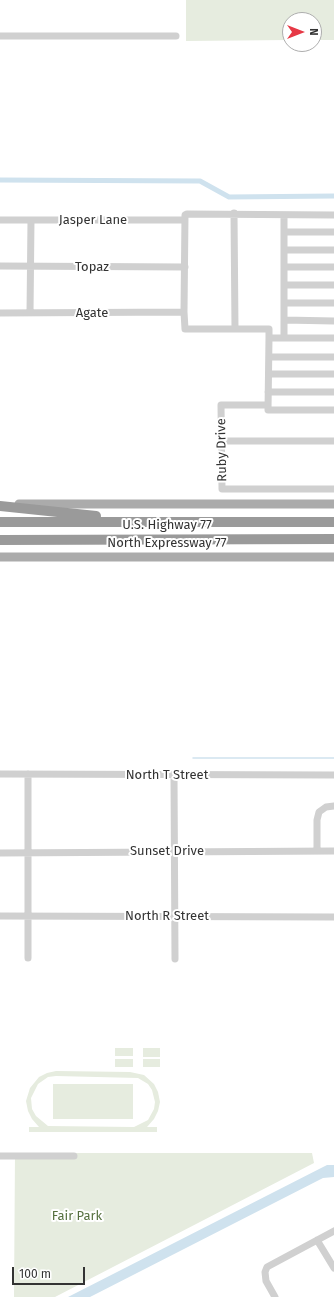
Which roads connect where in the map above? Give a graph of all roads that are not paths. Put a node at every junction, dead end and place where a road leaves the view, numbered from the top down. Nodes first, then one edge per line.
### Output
1 (0, 36) edge
2 (176, 36) dead end
3 (234, 214) junction
4 (284, 215) junction
5 (334, 215) edge
6 (186, 217) junction
7 (0, 220) edge
8 (31, 220) junction
9 (284, 232) junction
10 (334, 232) edge
11 (284, 250) junction
12 (334, 250) edge
13 (0, 266) edge
14 (31, 266) junction
15 (185, 267) junction
16 (284, 267) junction
17 (334, 267) edge
18 (284, 285) junction
19 (334, 285) edge
20 (284, 303) junction
21 (334, 303) edge
22 (184, 312) junction
23 (0, 313) edge
24 (30, 313) junction
25 (284, 320) junction
26 (334, 321) edge
27 (234, 329) junction
28 (269, 338) junction
29 (284, 338) junction
30 (334, 338) edge
31 (269, 357) junction
32 (334, 357) edge
33 (269, 374) junction
34 (334, 374) edge
35 (268, 392) junction
36 (334, 392) edge
37 (268, 405) junction
38 (334, 410) edge
39 (222, 441) junction
40 (334, 441) edge
41 (334, 489) edge
42 (334, 504) edge
43 (0, 505) edge
44 (0, 522) edge
45 (198, 522) junction
46 (334, 522) edge
47 (252, 539) junction
48 (334, 539) edge
49 (0, 540) edge
50 (334, 544) edge
51 (0, 557) edge
52 (334, 557) edge
53 (0, 774) edge
54 (28, 774) junction
55 (174, 775) junction
56 (334, 775) edge
57 (334, 806) edge
58 (28, 851) junction
59 (174, 851) junction
60 (317, 851) junction
61 (334, 851) edge
62 (0, 853) edge
63 (0, 916) edge
64 (27, 916) junction
65 (174, 916) junction
66 (334, 917) edge
67 (28, 958) dead end
68 (175, 959) dead end
69 (0, 1156) edge
70 (74, 1156) dead end
71 (334, 1231) edge
72 (317, 1240) junction
73 (334, 1268) edge
74 (275, 1297) edge

1 - 2 street
3 - 4 street, Jasper Lane
3 - 6 street, Jasper Lane
3 - 27 street
4 - 5 street, Jasper Lane
4 - 9 street
6 - 8 street, Jasper Lane
6 - 15 street
7 - 8 street, Jasper Lane
8 - 14 street
9 - 10 street
9 - 11 street
11 - 12 street
11 - 16 street
13 - 14 street, Topaz
14 - 15 street, Topaz
14 - 24 street
15 - 22 street
16 - 17 street
16 - 18 street
18 - 19 street
18 - 20 street
20 - 21 street
20 - 25 street
22 - 24 street, Agate
22 - 27 street
23 - 24 street, Agate
25 - 26 street
25 - 29 street
27 - 28 street
28 - 29 street
28 - 31 street
29 - 30 street
31 - 32 street
31 - 33 street
33 - 34 street
33 - 35 street
35 - 36 street
35 - 37 street
37 - 38 street
37 - 39 street, Ruby Drive
39 - 40 street
39 - 41 street, Ruby Drive
42 - 43 main road
43 - 45 highway
44 - 45 highway, U.S. Highway 77
45 - 46 highway, U.S. Highway 77
47 - 48 highway, U.S. Highway 77
47 - 49 highway, U.S. Highway 77
47 - 50 highway
51 - 52 main road, North Expressway 77
53 - 54 street, North T Street
54 - 55 street, North T Street
54 - 58 street
55 - 56 street, North T Street
55 - 59 street
57 - 60 street
58 - 59 street, Sunset Drive
58 - 62 street, Sunset Drive
58 - 64 street
59 - 60 street, Sunset Drive
59 - 65 street
60 - 61 street, Sunset Drive
63 - 64 street, North R Street
64 - 65 street, North R Street
64 - 67 street
65 - 66 street, North R Street
65 - 68 street
69 - 70 street
71 - 72 street
72 - 73 street
72 - 74 street

